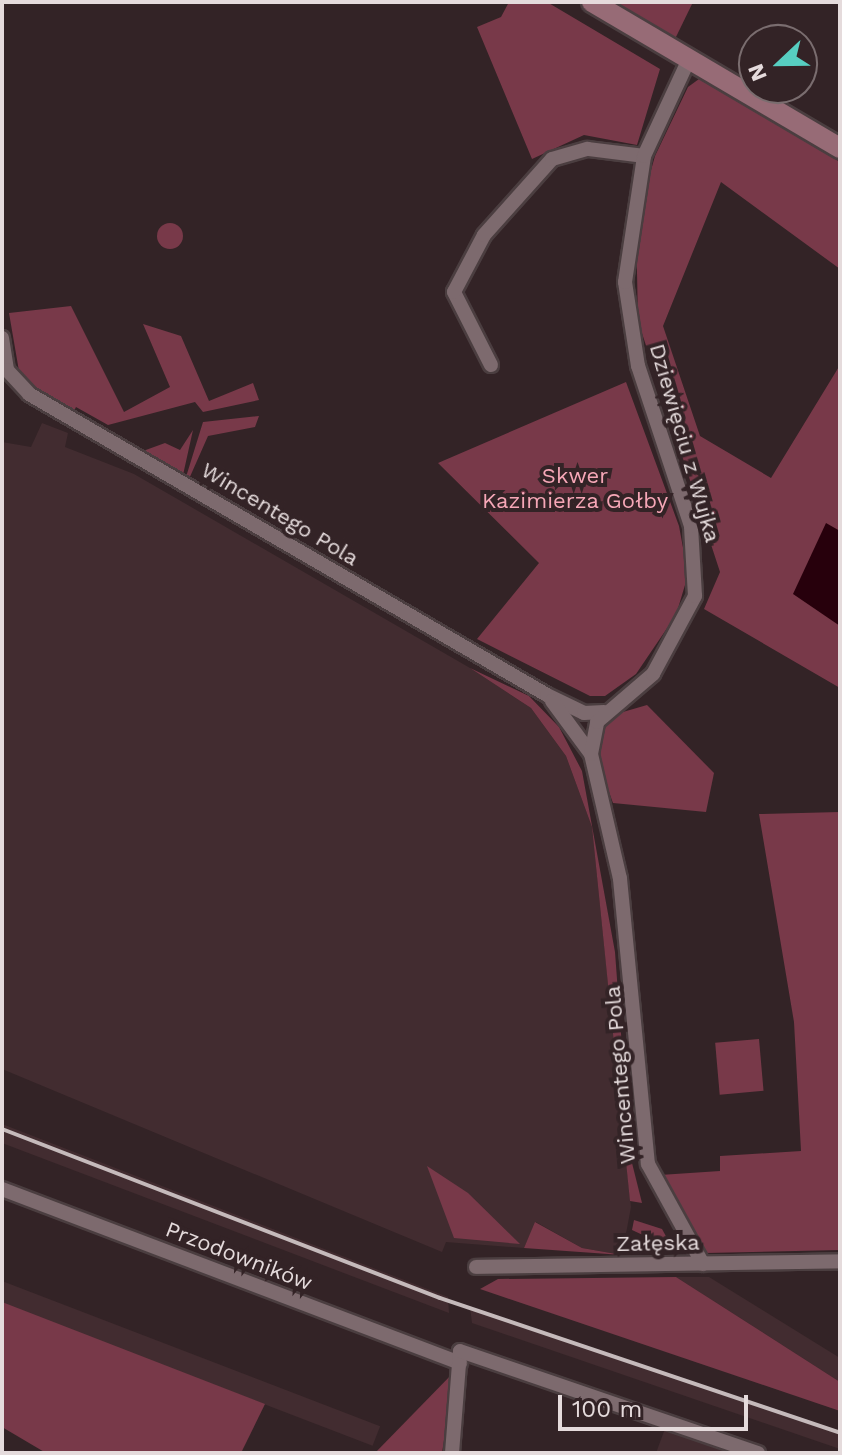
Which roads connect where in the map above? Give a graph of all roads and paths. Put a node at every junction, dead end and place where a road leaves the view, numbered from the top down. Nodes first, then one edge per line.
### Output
1 (592, 2) edge
2 (689, 59) junction
3 (840, 148) edge
4 (644, 156) junction
5 (2, 338) edge
6 (491, 365) dead end
7 (5, 376) edge
8 (547, 695) junction
9 (604, 712) junction
10 (591, 754) junction
11 (2, 1189) edge
12 (840, 1261) edge
13 (703, 1264) junction
14 (476, 1267) dead end
15 (460, 1357) junction
16 (452, 1453) edge
17 (758, 1453) edge

1 - 2 street
2 - 3 street
2 - 4 street, Dziewięciu z Wujka
4 - 6 street
4 - 9 street, Dziewięciu z Wujka
5 - 7 street
7 - 8 street, Wincentego Pola
8 - 9 street, Wincentego Pola
8 - 10 street, Wincentego Pola
9 - 10 street
10 - 13 street, Wincentego Pola
11 - 15 street, Przodowników
12 - 13 street, Załęska
13 - 14 street, Załęska
15 - 16 street
15 - 17 street, Przodowników

